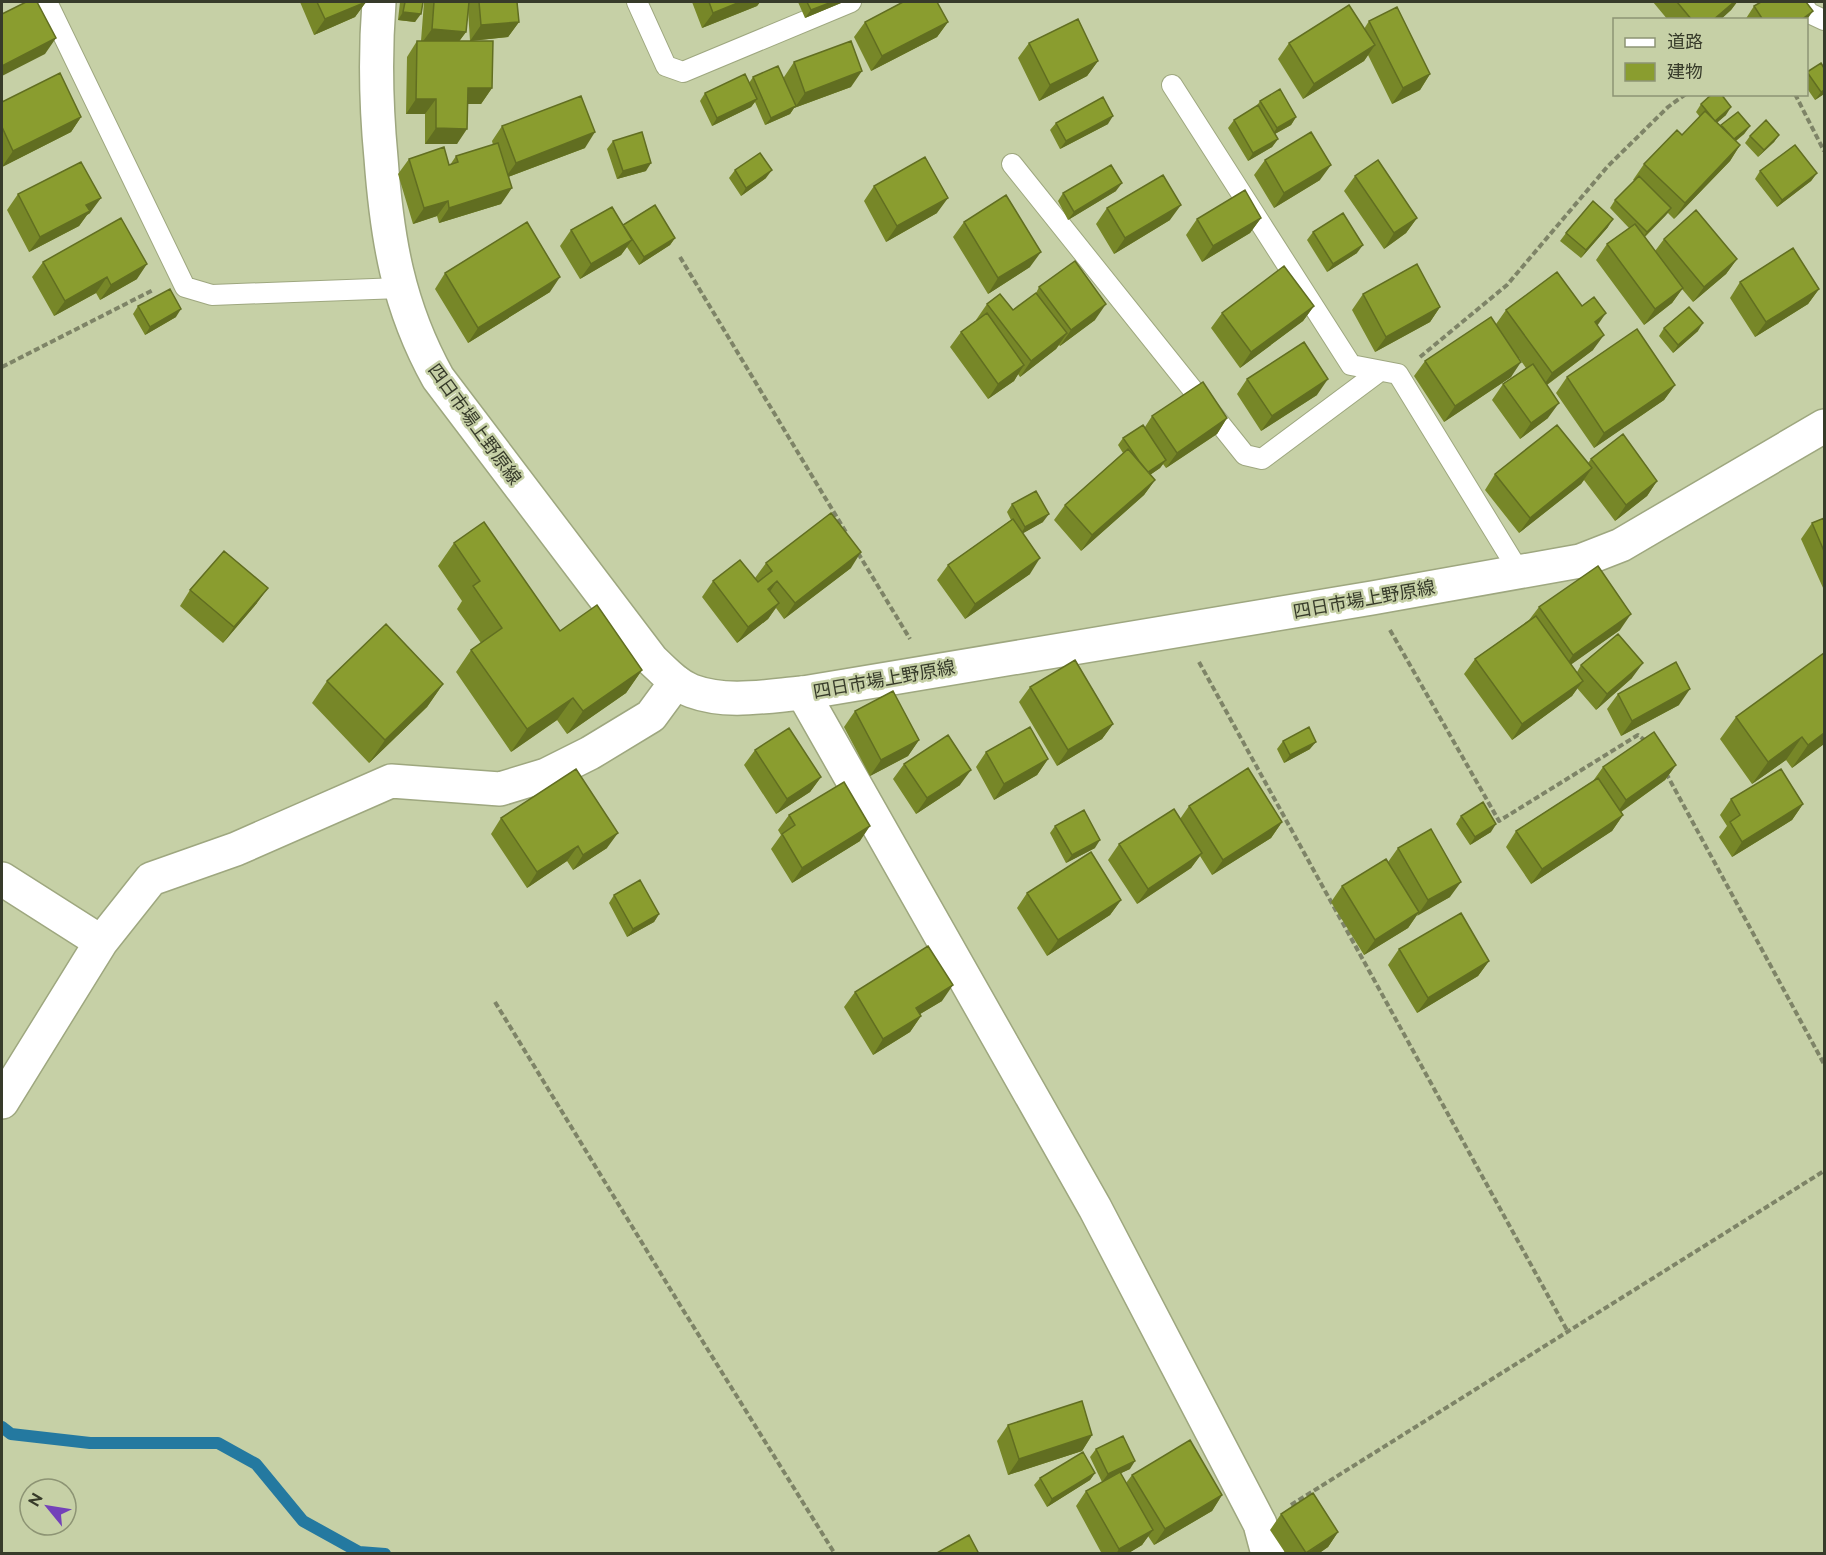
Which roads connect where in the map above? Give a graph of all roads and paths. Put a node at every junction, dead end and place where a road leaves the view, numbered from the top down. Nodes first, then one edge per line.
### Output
1 (46, 2) edge
2 (380, 2) edge
3 (637, 2) edge
4 (851, 2) edge
5 (1801, 2) edge
6 (1824, 20) edge
7 (1172, 85) dead end
8 (1683, 96) edge
9 (1796, 96) edge
10 (1824, 151) edge
11 (1012, 164) dead end
12 (680, 257) dead end
13 (180, 276) junction
14 (400, 288) junction
15 (2, 367) edge
16 (1389, 372) junction
17 (1819, 434) edge
18 (850, 539) edge
19 (856, 549) edge
20 (1520, 573) junction
21 (1372, 598) junction
22 (1182, 630) junction
23 (929, 670) junction
24 (676, 681) junction
25 (803, 693) junction
26 (1651, 745) edge
27 (1662, 766) edge
28 (2, 879) edge
29 (101, 942) junction
30 (495, 1002) dead end
31 (1824, 1064) edge
32 (2, 1102) edge
33 (1824, 1171) edge
34 (1568, 1332) junction
35 (1264, 1539) edge
36 (835, 1554) edge

1 - 13 lane
2 - 14 main road, 四日市場上野原線
3 - 4 lane
5 - 6 lane
7 - 16 lane
8 - 16 path
9 - 10 path
11 - 16 lane
12 - 18 path
13 - 14 lane
13 - 15 path
14 - 24 main road, 四日市場上野原線
16 - 20 lane
17 - 20 main road, 四日市場上野原線
19 - 23 path
20 - 21 main road, 四日市場上野原線
21 - 22 main road, 四日市場上野原線
21 - 26 path
22 - 23 main road, 四日市場上野原線
22 - 34 path
23 - 25 main road, 四日市場上野原線
24 - 25 main road, 四日市場上野原線
24 - 29 main road
25 - 35 main road
27 - 31 path
28 - 29 main road
29 - 32 main road
30 - 36 path
33 - 34 path
34 - 35 path

